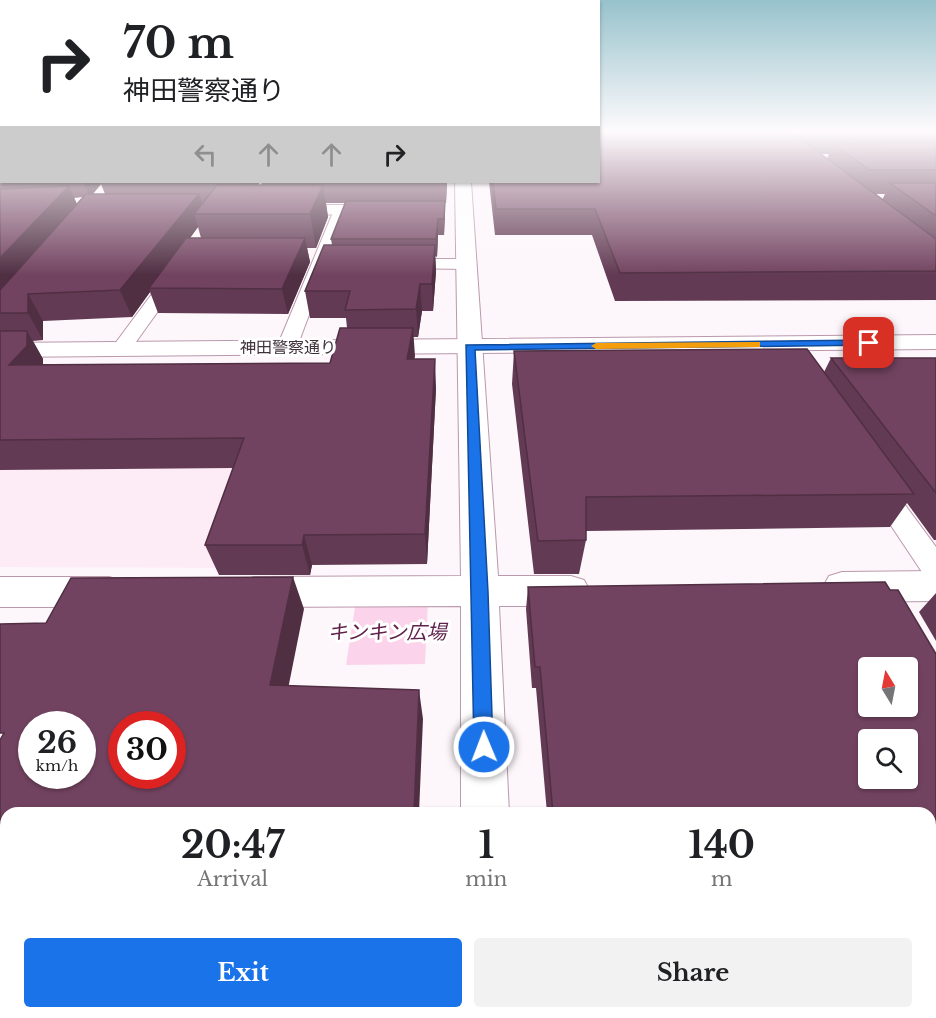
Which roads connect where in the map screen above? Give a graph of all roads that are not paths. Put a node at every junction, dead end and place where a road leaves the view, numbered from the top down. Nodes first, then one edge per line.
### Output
1 (463, 183) edge
2 (264, 210) edge
3 (340, 210) junction
4 (399, 210) edge
5 (302, 255) edge
6 (326, 261) junction
7 (183, 264) edge
8 (378, 264) edge
9 (468, 264) junction
10 (936, 342) edge
11 (287, 347) junction
12 (469, 347) junction
13 (121, 349) junction
14 (0, 350) edge
15 (861, 462) edge
16 (936, 570) edge
17 (936, 586) edge
18 (813, 588) edge
19 (599, 590) edge
20 (0, 592) edge
21 (141, 592) edge
22 (223, 592) edge
23 (480, 592) junction
24 (485, 807) edge

1 - 9 street
2 - 3 street
3 - 4 street
3 - 6 lane
5 - 6 lane
6 - 11 lane
7 - 13 lane
8 - 9 lane
9 - 12 street
10 - 12 street, 神田警察通り
11 - 12 street, 神田警察通り
11 - 13 street, 神田警察通り
12 - 23 street
13 - 14 street, 神田警察通り
15 - 16 lane
17 - 18 street
19 - 23 street
20 - 21 street
22 - 23 street
23 - 24 street

